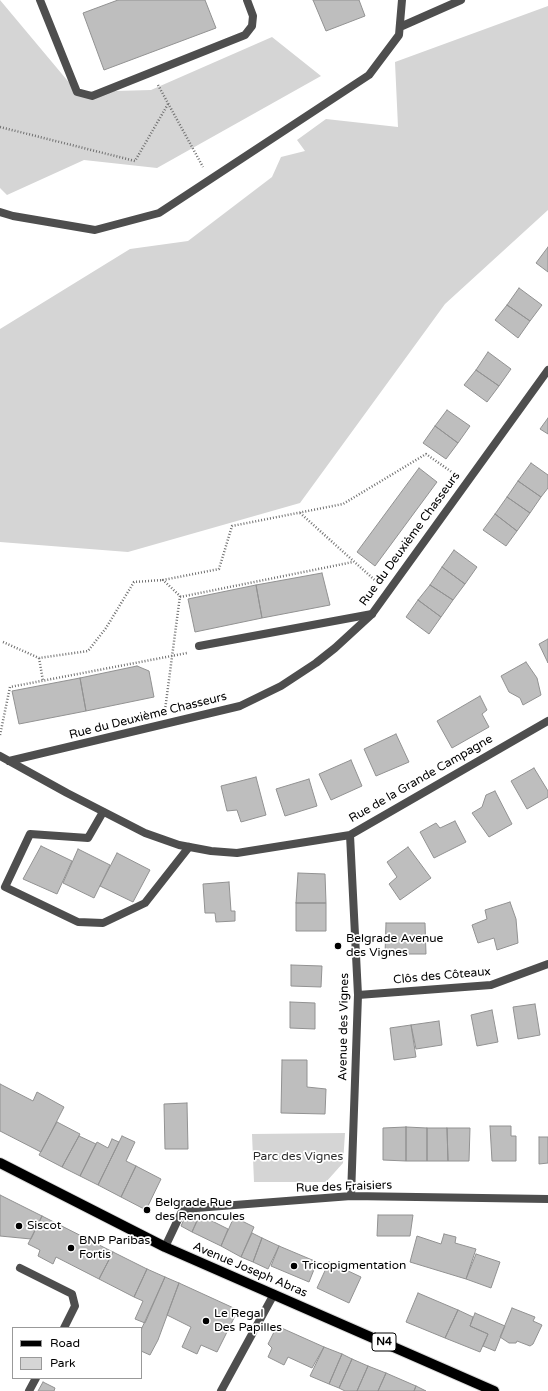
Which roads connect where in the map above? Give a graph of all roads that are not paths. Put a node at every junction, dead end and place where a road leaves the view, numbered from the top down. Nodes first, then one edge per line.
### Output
1 (40, 0) edge
2 (247, 0) edge
3 (402, 0) edge
4 (461, 0) edge
5 (400, 26) junction
6 (0, 212) edge
7 (548, 370) edge
8 (372, 614) junction
9 (199, 646) road end
10 (548, 721) edge
11 (0, 756) edge
12 (10, 761) junction
13 (103, 812) junction
14 (350, 835) junction
15 (189, 847) junction
16 (548, 964) edge
17 (358, 995) junction
18 (0, 1163) edge
19 (351, 1196) junction
20 (548, 1199) edge
21 (165, 1247) junction
22 (20, 1268) dead end
23 (274, 1294) junction
24 (65, 1327) edge
25 (35, 1379) edge
26 (29, 1391) edge
27 (221, 1391) edge
28 (494, 1391) edge

1 - 2 street
3 - 5 street
4 - 5 street
5 - 6 street
7 - 8 street, Rue du Deuxième Chasseurs
8 - 9 street
8 - 12 street, Rue du Deuxième Chasseurs
10 - 14 street, Rue de la Grande Campagne
11 - 12 street, Rue de la Grande Campagne
12 - 13 street, Rue de la Grande Campagne
13 - 15 street, Rue de la Grande Campagne
13 - 15 street
14 - 15 street, Rue de la Grande Campagne
14 - 17 street, Avenue des Vignes
16 - 17 street, Clôs des Côteaux
17 - 19 street, Avenue des Vignes
18 - 21 main road, Avenue Joseph Abras / N4
19 - 20 street, Rue des Fraisiers
19 - 21 street, Rue des Fraisiers
21 - 23 main road, Avenue Joseph Abras / N4
22 - 24 street
23 - 27 street
23 - 28 main road, Avenue Joseph Abras / N4
25 - 26 street

